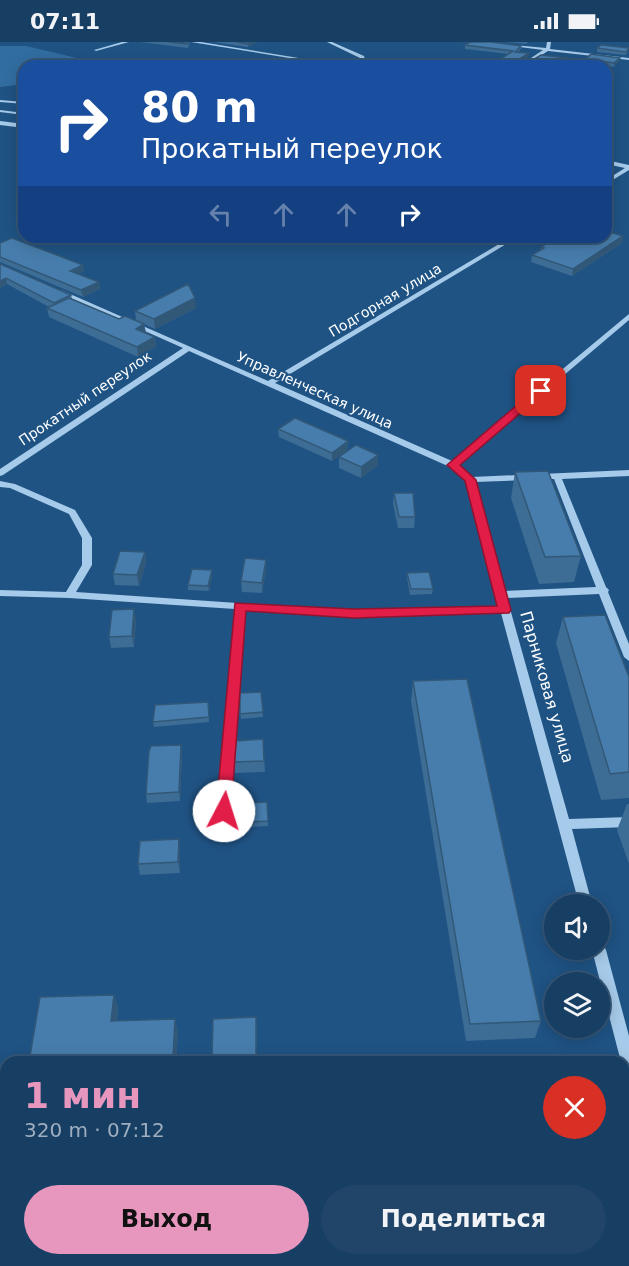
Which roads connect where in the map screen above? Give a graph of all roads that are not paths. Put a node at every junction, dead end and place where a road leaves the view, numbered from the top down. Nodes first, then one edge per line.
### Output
1 (127, 42) edge
2 (193, 42) edge
3 (329, 42) edge
4 (483, 42) edge
5 (549, 42) edge
6 (548, 49) junction
7 (96, 50) dead end
8 (629, 59) edge
9 (308, 60) edge
10 (364, 60) edge
11 (531, 60) edge
12 (0, 101) edge
13 (18, 103) edge
14 (0, 111) edge
15 (18, 113) edge
16 (0, 123) edge
17 (18, 125) edge
18 (612, 164) edge
19 (629, 168) edge
20 (612, 178) edge
21 (505, 243) edge
22 (52, 288) edge
23 (629, 316) edge
24 (188, 349) junction
25 (268, 384) junction
26 (453, 465) junction
27 (0, 473) edge
28 (629, 473) edge
29 (557, 476) junction
30 (470, 480) junction
31 (0, 484) edge
32 (604, 590) junction
33 (0, 593) edge
34 (69, 595) junction
35 (501, 595) junction
36 (240, 606) junction
37 (504, 610) junction
38 (629, 657) edge
39 (224, 811) dead end
40 (629, 822) edge
41 (565, 824) junction
42 (583, 894) edge
43 (601, 960) edge
44 (627, 1056) edge

1 - 7 street
2 - 9 street
3 - 10 street
4 - 6 street
5 - 6 street
6 - 8 street
6 - 11 street
12 - 13 street
14 - 15 street
16 - 17 street
18 - 19 street
19 - 20 street
21 - 25 street, Подгорная улица
22 - 24 street, Управленческая улица
23 - 26 street
24 - 25 street, Управленческая улица
24 - 27 street, Прокатный переулок
25 - 26 street, Управленческая улица
26 - 30 street, Управленческая улица
28 - 29 street
29 - 30 street
29 - 32 street
30 - 35 street, Парниковая улица
31 - 34 street
32 - 35 street
32 - 38 street
33 - 34 street
34 - 36 street
35 - 37 street, Парниковая улица
36 - 37 street
36 - 39 street
37 - 41 street, Парниковая улица
40 - 41 street
41 - 42 street, Парниковая улица
43 - 44 street

